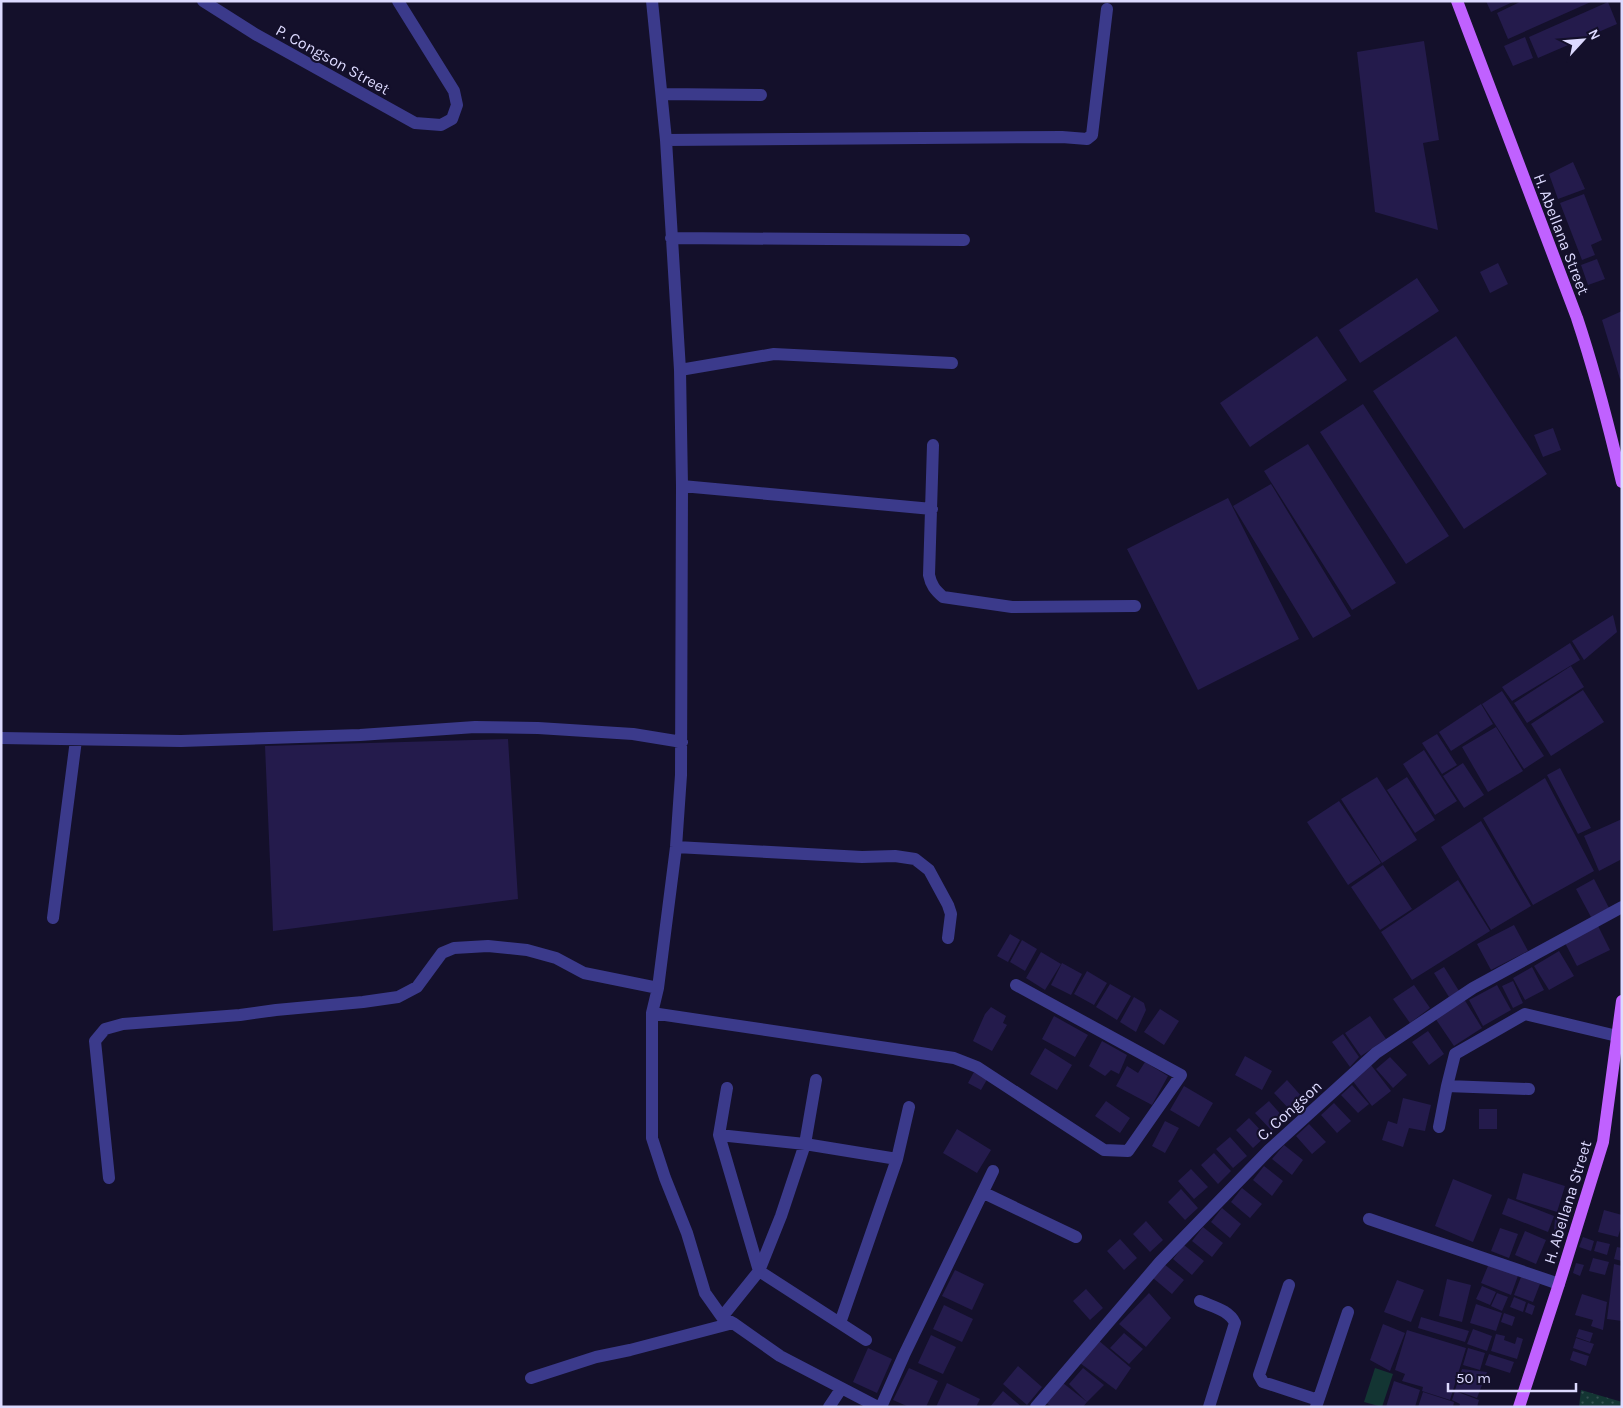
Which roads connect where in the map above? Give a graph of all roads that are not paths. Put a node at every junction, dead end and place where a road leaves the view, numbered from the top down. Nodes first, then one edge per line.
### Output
1 (202, 1) edge
2 (398, 1) edge
3 (652, 1) edge
4 (1457, 1) edge
5 (1108, 9) dead end
6 (662, 94) junction
7 (761, 95) dead end
8 (666, 140) junction
9 (671, 238) junction
10 (964, 240) dead end
11 (952, 363) dead end
12 (680, 370) junction
13 (933, 445) dead end
14 (1622, 482) edge
15 (682, 486) junction
16 (932, 509) junction
17 (1135, 606) dead end
18 (1, 738) edge
19 (76, 740) junction
20 (682, 742) junction
21 (676, 847) junction
22 (1622, 907) edge
23 (53, 918) dead end
24 (948, 938) dead end
25 (1016, 985) dead end
26 (658, 988) junction
27 (1622, 1000) edge
28 (652, 1012) junction
29 (1617, 1036) junction
30 (816, 1080) dead end
31 (1446, 1086) junction
32 (726, 1088) dead end
33 (1529, 1089) dead end
34 (909, 1108) dead end
35 (1438, 1127) dead end
36 (719, 1135) junction
37 (805, 1144) junction
38 (897, 1159) junction
39 (993, 1171) dead end
40 (109, 1178) dead end
41 (984, 1193) junction
42 (1369, 1219) dead end
43 (1076, 1237) dead end
44 (759, 1271) junction
45 (1559, 1284) junction
46 (1289, 1285) dead end
47 (1200, 1301) dead end
48 (1348, 1312) dead end
49 (728, 1320) junction
50 (840, 1323) junction
51 (866, 1340) dead end
52 (531, 1378) dead end
53 (842, 1389) junction
54 (1317, 1404) edge
55 (829, 1407) edge
56 (879, 1407) edge
57 (1036, 1407) edge
58 (1209, 1407) edge
59 (1519, 1407) edge

1 - 2 street, P. Congson Street
3 - 6 street
4 - 14 main road, H. Abellana Street
5 - 8 street
6 - 7 street
6 - 8 street
8 - 9 street
9 - 10 street
9 - 12 street
11 - 12 street
12 - 15 street
13 - 16 street
15 - 16 street
15 - 20 street
16 - 17 street
18 - 19 street
19 - 20 street
19 - 23 street
20 - 21 street
21 - 24 street
21 - 26 street
22 - 57 street, C. Congson
25 - 28 street
26 - 28 street
26 - 40 street
27 - 29 main road, H. Abellana Street
28 - 49 street
29 - 31 street
29 - 45 main road, H. Abellana Street
30 - 37 street
31 - 33 street
31 - 35 street
32 - 36 street
34 - 38 street
36 - 37 street
36 - 44 street
37 - 38 street
37 - 44 street
38 - 50 street
39 - 41 street
41 - 43 street
41 - 56 street
42 - 45 street
44 - 49 street
44 - 50 street
45 - 59 main road, H. Abellana Street
46 - 54 street
47 - 58 street
48 - 54 street
49 - 52 street
49 - 53 street
50 - 51 street
53 - 55 street
53 - 56 street

